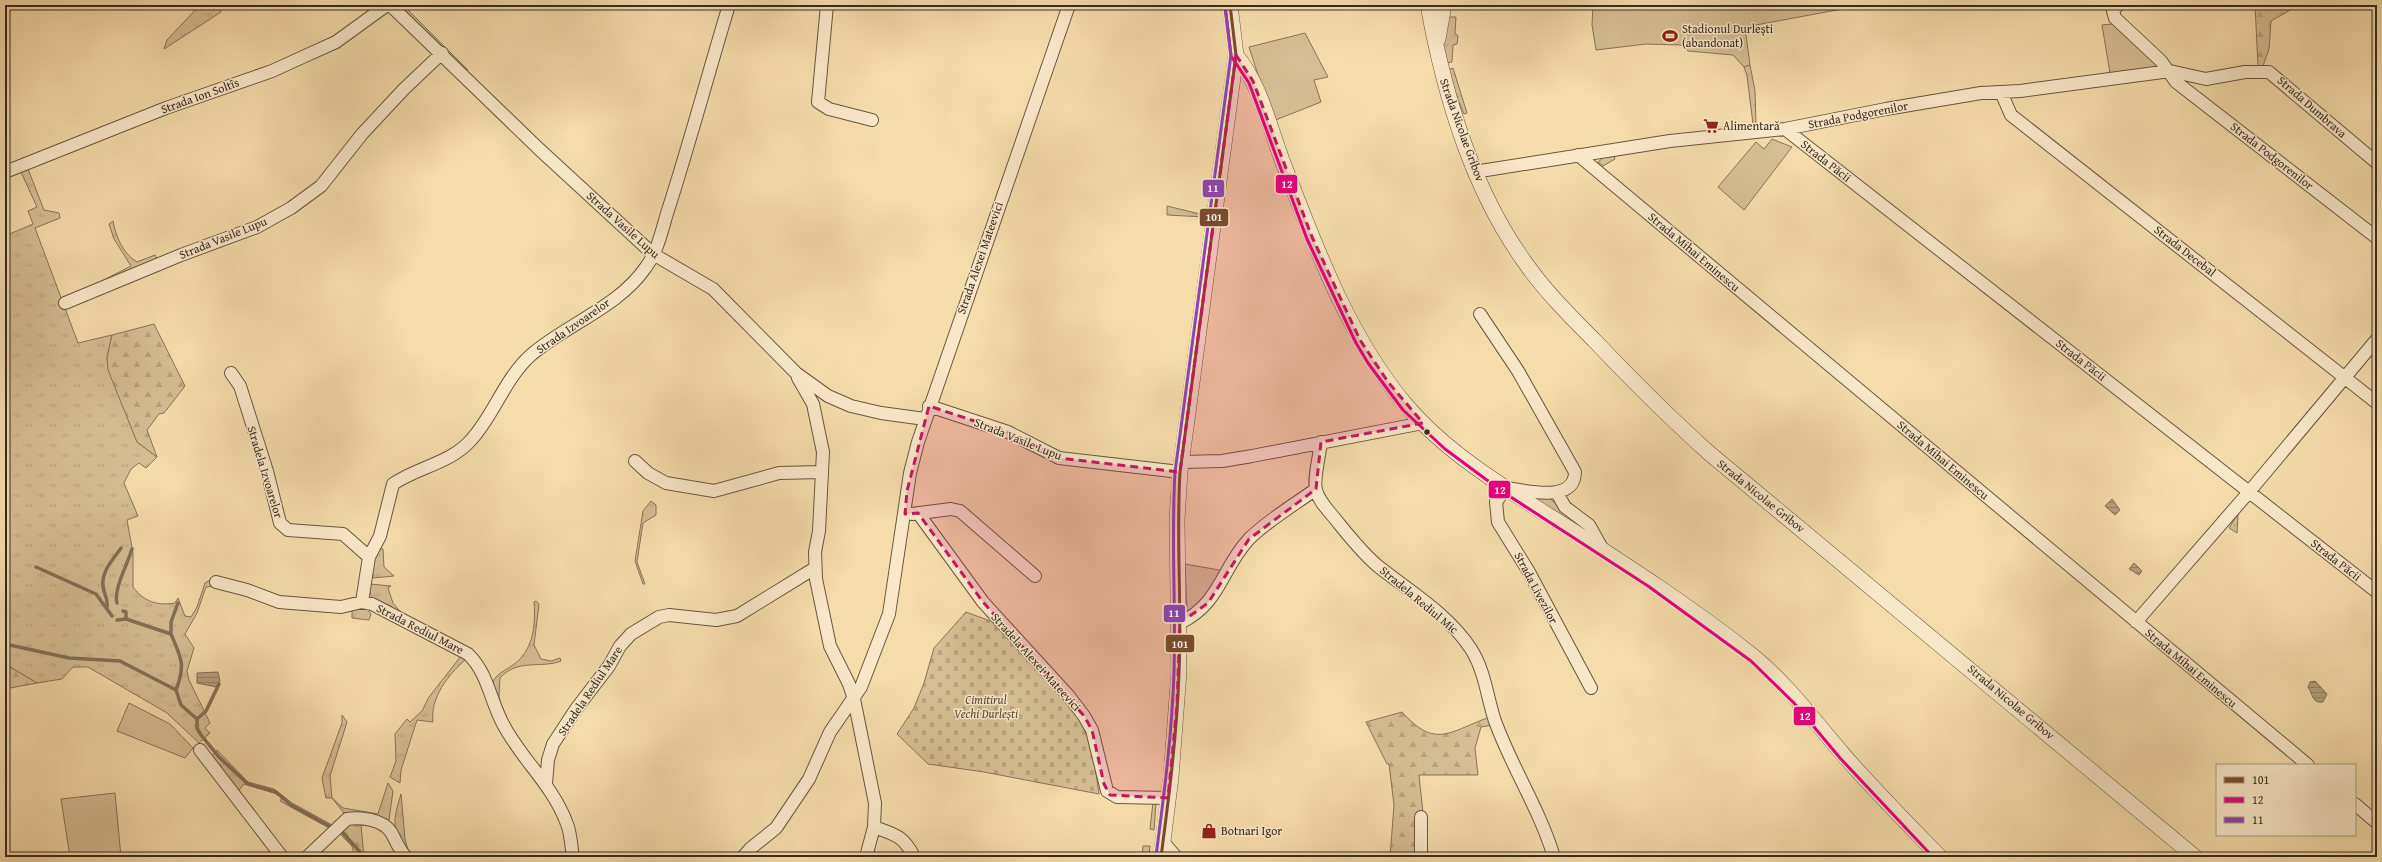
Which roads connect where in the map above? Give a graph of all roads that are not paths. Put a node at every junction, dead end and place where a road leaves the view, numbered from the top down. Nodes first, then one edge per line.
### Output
1 (389, 5) edge
2 (729, 5) edge
3 (827, 5) edge
4 (1069, 5) edge
5 (1230, 5) edge
6 (1428, 5) edge
7 (1444, 5) edge
8 (2118, 5) edge
9 (1436, 50) junction
10 (442, 53) junction
11 (1236, 55) junction
12 (2170, 71) junction
13 (2001, 92) junction
14 (872, 120) dead end
15 (1785, 129) junction
16 (1578, 155) junction
17 (2377, 163) edge
18 (5, 172) edge
19 (1474, 172) junction
20 (2377, 238) edge
21 (653, 254) junction
22 (65, 303) dead end
23 (1480, 314) dead end
24 (2377, 339) edge
25 (231, 373) dead end
26 (796, 373) junction
27 (2344, 377) junction
28 (2377, 403) edge
29 (929, 406) junction
30 (925, 419) junction
31 (1423, 423) junction
32 (1321, 442) junction
33 (635, 461) dead end
34 (1181, 467) junction
35 (822, 472) junction
36 (1506, 488) junction
37 (1316, 489) junction
38 (2249, 492) junction
39 (1557, 493) junction
40 (918, 513) junction
41 (905, 514) junction
42 (1602, 550) junction
43 (369, 557) junction
44 (814, 568) junction
45 (1035, 576) dead end
46 (216, 582) dead end
47 (2377, 592) edge
48 (362, 602) junction
49 (2136, 622) junction
50 (1180, 623) junction
51 (1591, 688) dead end
52 (854, 699) junction
53 (200, 750) dead end
54 (2307, 764) edge
55 (546, 784) junction
56 (1168, 798) junction
57 (2356, 805) edge
58 (1421, 817) dead end
59 (2377, 823) edge
60 (874, 827) junction
61 (1163, 850) edge
62 (282, 857) edge
63 (307, 857) edge
64 (406, 857) edge
65 (573, 857) edge
66 (743, 857) edge
67 (866, 857) edge
68 (914, 857) edge
69 (1176, 857) edge
70 (1421, 857) edge
71 (1554, 857) edge
72 (1940, 857) edge
73 (2195, 857) edge

1 - 10 street, Strada Vasile Lupu
1 - 18 street, Strada Ion Soltîs
2 - 21 street, Strada Izvoarelor
3 - 14 street
4 - 29 street, Strada Alexei Mateevici
5 - 11 street
6 - 9 street, Strada Nicolae Gribov
7 - 9 street, Strada Nicolae Gribov
8 - 12 street, Strada Podgorenilor
9 - 19 street, Strada Nicolae Gribov
10 - 21 street, Strada Vasile Lupu
10 - 22 street, Strada Vasile Lupu
11 - 31 street
11 - 34 street
12 - 13 street, Strada Podgorenilor
12 - 17 street, Strada Dumbrava
12 - 20 street, Strada Podgorenilor
13 - 15 street, Strada Podgorenilor
13 - 27 street, Strada Decebal
15 - 16 street, Strada Podgorenilor
15 - 38 street, Strada Păcii
16 - 19 street, Strada Podgorenilor
16 - 49 street, Strada Mihai Eminescu
19 - 73 street, Strada Nicolae Gribov
21 - 26 street, Strada Vasile Lupu
21 - 43 street, Strada Izvoarelor
23 - 39 street
24 - 27 street
25 - 43 street, Stradela Izvoarelor
26 - 30 street, Strada Vasile Lupu
26 - 35 street
27 - 28 street, Strada Decebal
27 - 38 street
29 - 30 street, Strada Alexei Mateevici
29 - 34 street, Strada Vasile Lupu
30 - 41 street, Strada Alexei Mateevici
31 - 32 street, Strada Vasile Lupu
31 - 36 street
32 - 34 street, Strada Vasile Lupu
32 - 37 street
33 - 35 street
34 - 50 street
35 - 44 street
36 - 39 street
36 - 42 street
36 - 51 street, Strada Livezilor
37 - 50 street
37 - 71 street, Stradela Rediul Mic
38 - 47 street, Strada Păcii
38 - 49 street
39 - 42 street
40 - 41 street
40 - 45 street
40 - 56 street, Stradela Alexei Mateevici
41 - 52 street, Strada Alexei Mateevici
42 - 72 street
43 - 48 street, Strada Izvoarelor
44 - 52 street
44 - 55 street, Stradela Rediul Mare
46 - 48 street, Strada Rediul Mare
48 - 55 street, Strada Rediul Mare
49 - 54 street, Strada Mihai Eminescu
50 - 56 street
52 - 60 street
52 - 66 street, Strada Alexei Mateevici
53 - 62 street
55 - 65 street, Strada Rediul Mare
56 - 61 street
57 - 59 street
58 - 70 street
60 - 67 street
60 - 68 street
61 - 69 street
63 - 64 street

